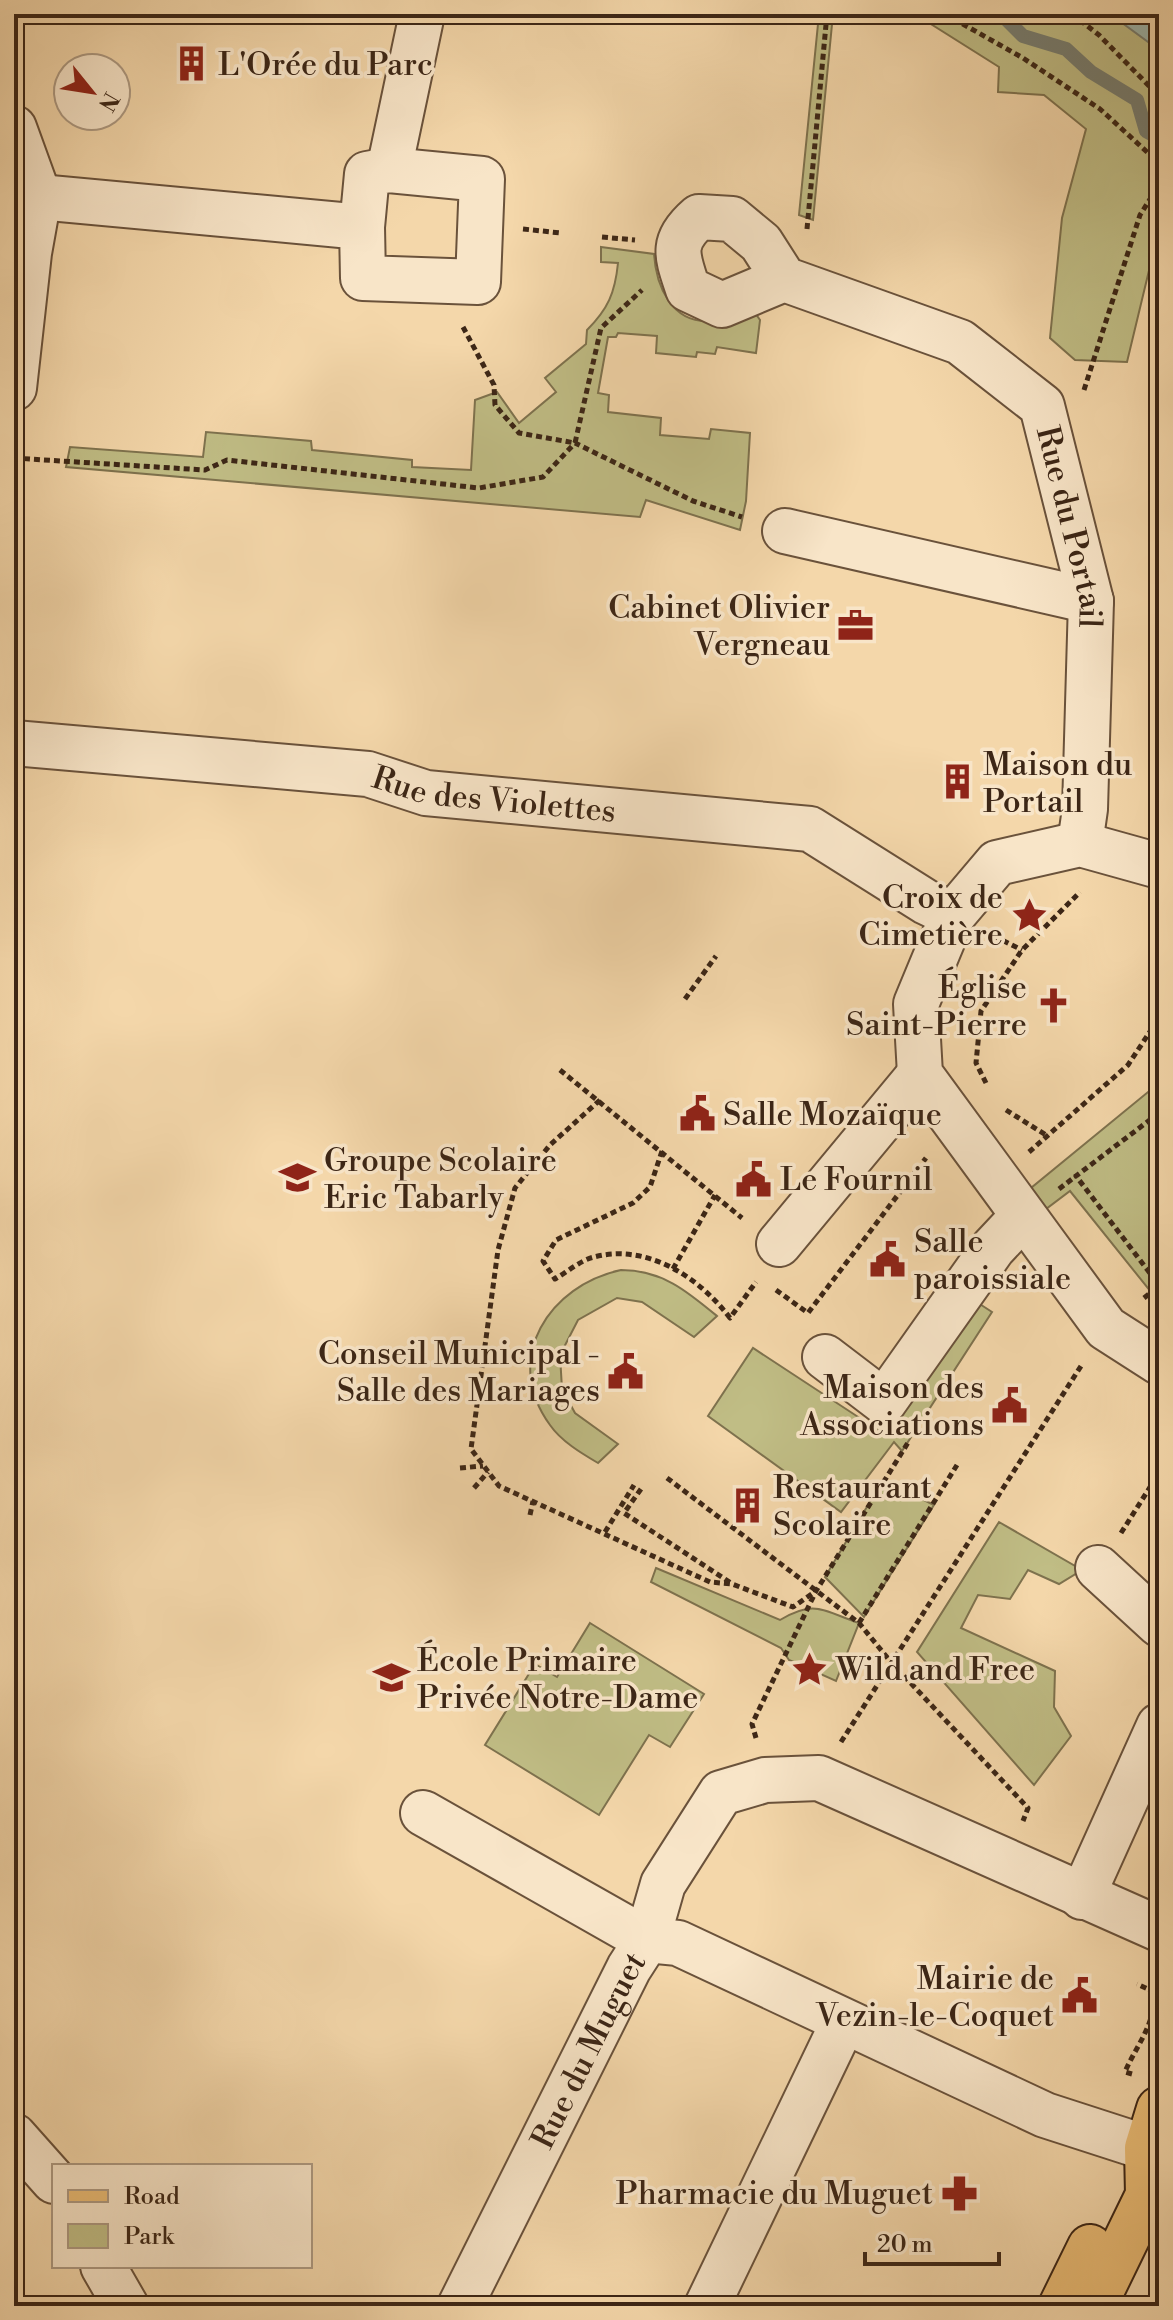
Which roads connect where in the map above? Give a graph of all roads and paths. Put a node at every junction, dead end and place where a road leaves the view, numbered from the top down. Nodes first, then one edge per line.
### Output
1 (422, 14) edge
2 (827, 14) edge
3 (945, 14) edge
4 (1072, 14) edge
5 (1159, 96) edge
6 (14, 128) edge
7 (1159, 163) edge
8 (389, 170) junction
9 (1159, 185) edge
10 (39, 197) junction
11 (362, 227) junction
12 (456, 281) junction
13 (794, 282) joint
14 (643, 290) dead end
15 (14, 388) edge
16 (1080, 404) dead end
17 (575, 443) junction
18 (14, 458) edge
19 (785, 531) joint
20 (1091, 601) junction
21 (14, 743) edge
22 (1080, 844) junction
23 (1159, 866) edge
24 (1084, 887) dead end
25 (953, 915) junction
26 (716, 956) dead end
27 (685, 999) dead end
28 (1159, 1018) edge
29 (560, 1070) dead end
30 (920, 1074) junction
31 (989, 1090) dead end
32 (600, 1100) junction
33 (999, 1102) dead end
34 (1159, 1113) edge
35 (1046, 1135) junction
36 (662, 1151) junction
37 (932, 1151) dead end
38 (715, 1195) junction
39 (1011, 1201) junction
40 (779, 1244) joint
41 (673, 1269) junction
42 (1159, 1285) edge
43 (771, 1287) dead end
44 (730, 1318) dead end
45 (825, 1357) dead end
46 (1159, 1362) edge
47 (1067, 1387) dead end
48 (957, 1465) dead end
49 (483, 1466) junction
50 (460, 1468) dead end
51 (488, 1472) junction
52 (1159, 1473) edge
53 (667, 1478) dead end
54 (883, 1480) dead end
55 (634, 1485) dead end
56 (474, 1488) dead end
57 (641, 1489) dead end
58 (533, 1501) junction
59 (530, 1515) dead end
60 (605, 1532) junction
61 (1098, 1568) joint
62 (732, 1584) junction
63 (816, 1591) junction
64 (859, 1623) junction
65 (1159, 1624) edge
66 (890, 1661) junction
67 (1159, 1726) edge
68 (819, 1778) junction
69 (765, 1780) junction
70 (1004, 1782) dead end
71 (423, 1813) dead end
72 (1082, 1897) junction
73 (1159, 1929) edge
74 (647, 1940) junction
75 (1137, 1984) dead end
76 (843, 2023) junction
77 (1147, 2111) edge
78 (14, 2136) edge
79 (52, 2179) edge
80 (104, 2268) edge
81 (126, 2306) edge
82 (460, 2306) edge
83 (707, 2306) edge
84 (1061, 2306) edge
85 (1094, 2306) edge

1 - 8 street
2 - 13 path
3 - 7 path
4 - 5 path
6 - 10 street
8 - 11 street
8 - 12 street
9 - 16 path
10 - 11 street
10 - 15 street
11 - 12 street
12 - 17 path
13 - 20 street, Rue du Portail
14 - 17 path
17 - 18 path
17 - 19 path
19 - 20 street
20 - 22 street, Rue du Portail
21 - 25 street, Rue des Violettes
22 - 23 street
22 - 25 street
24 - 31 path
25 - 30 street
26 - 27 path
28 - 35 path
29 - 32 path
30 - 39 street
30 - 40 street
32 - 36 path
32 - 49 path
33 - 35 path
34 - 42 path
35 - 39 path
36 - 38 path
36 - 41 path
37 - 43 path
38 - 40 path
38 - 41 path
39 - 45 street
39 - 46 street
41 - 44 path
47 - 66 path
48 - 64 path
49 - 50 path
49 - 51 path
51 - 56 path
51 - 58 path
52 - 61 path
53 - 63 path
54 - 63 path
55 - 60 path
57 - 62 path
58 - 59 path
58 - 60 path
60 - 62 path
61 - 65 street
62 - 63 path
63 - 64 path
63 - 69 path
64 - 66 path
66 - 68 path
66 - 70 path
67 - 72 street
68 - 69 street
68 - 72 street
69 - 74 street
71 - 74 street
72 - 73 street
74 - 76 street, Rue du Muguet
74 - 82 street, Rue du Muguet
75 - 77 path
76 - 77 street, Rue du Muguet
76 - 83 street
77 - 84 main road
77 - 85 main road
78 - 79 street
80 - 81 street

